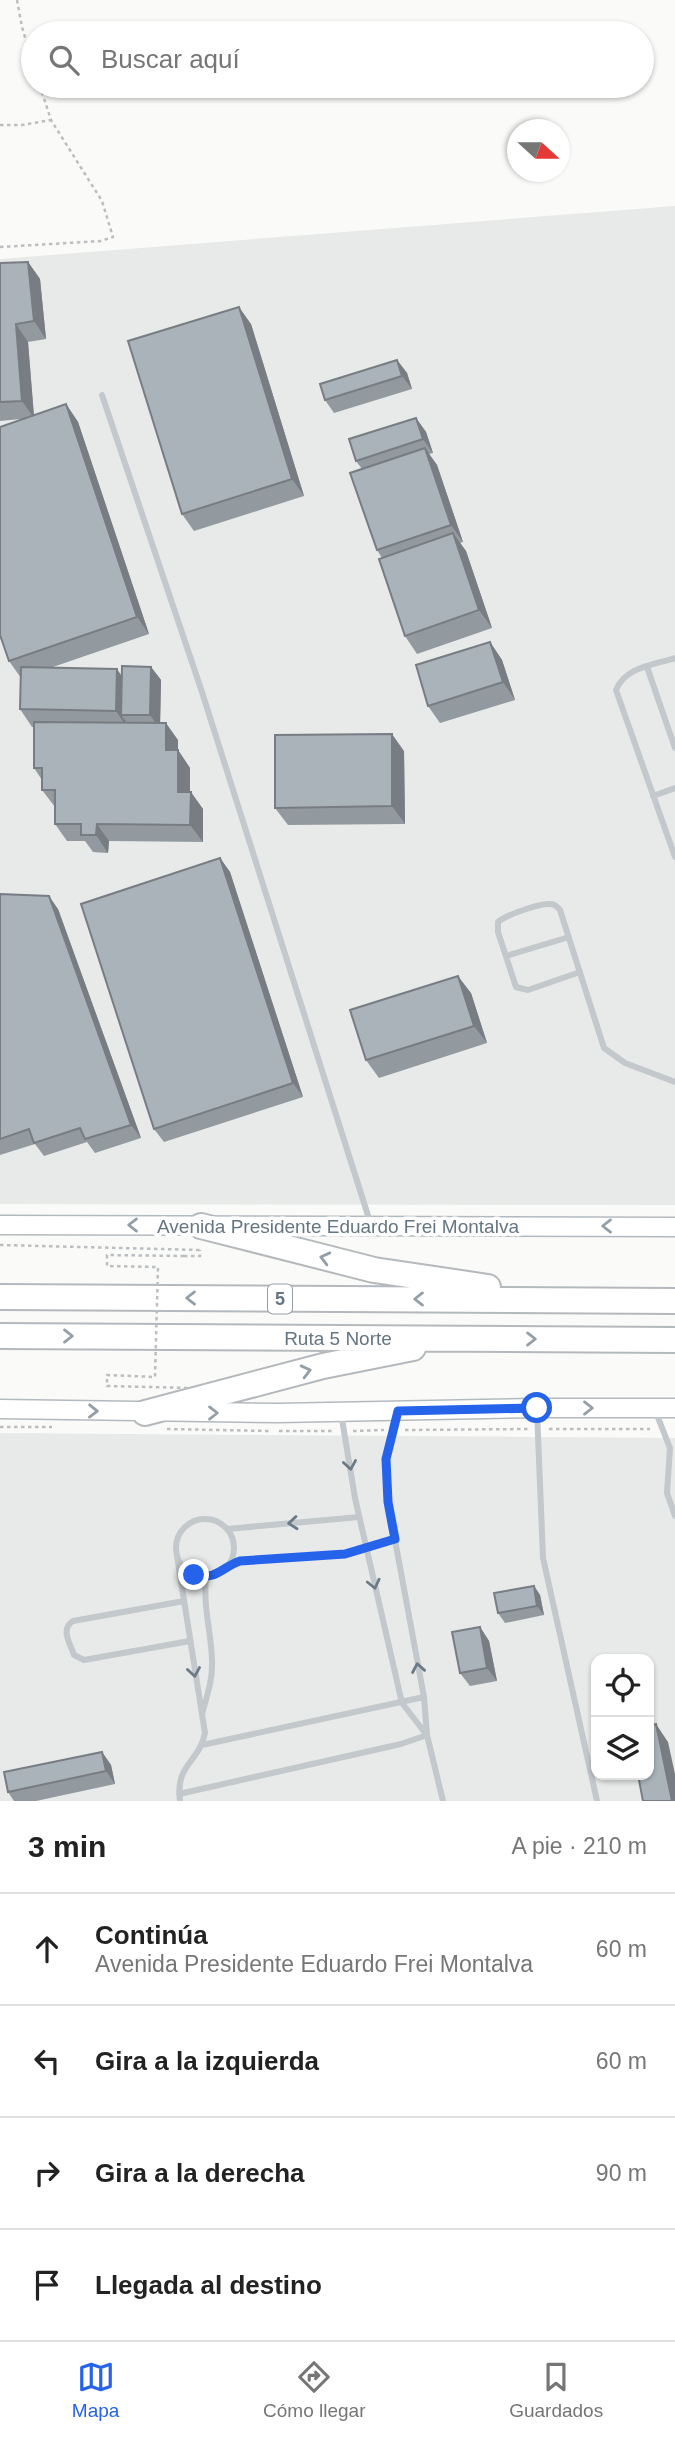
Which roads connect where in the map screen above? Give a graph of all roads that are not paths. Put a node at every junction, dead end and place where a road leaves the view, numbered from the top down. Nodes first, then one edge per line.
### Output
1 (102, 394) dead end
2 (675, 658) edge
3 (647, 667) junction
4 (675, 748) edge
5 (675, 788) edge
6 (653, 796) junction
7 (675, 857) edge
8 (569, 937) junction
9 (506, 956) junction
10 (580, 972) junction
11 (675, 1083) edge
12 (0, 1225) edge
13 (372, 1225) junction
14 (675, 1227) edge
15 (201, 1238) junction
16 (0, 1297) edge
17 (561, 1300) junction
18 (675, 1301) edge
19 (0, 1336) edge
20 (463, 1338) junction
21 (675, 1340) edge
22 (537, 1408) junction
23 (654, 1408) junction
24 (675, 1408) edge
25 (0, 1409) edge
26 (398, 1411) junction
27 (341, 1412) junction
28 (145, 1413) junction
29 (673, 1449) edge
30 (675, 1516) edge
31 (359, 1517) junction
32 (227, 1529) junction
33 (395, 1539) junction
34 (366, 1549) junction
35 (177, 1556) junction
36 (229, 1565) junction
37 (206, 1578) junction
38 (184, 1601) junction
39 (190, 1641) junction
40 (424, 1697) junction
41 (402, 1703) junction
42 (201, 1715) junction
43 (427, 1735) junction
44 (202, 1745) junction
45 (180, 1797) edge
46 (443, 1801) edge
47 (597, 1801) edge

1 - 13 lane
2 - 3 lane
3 - 4 lane
3 - 6 lane
5 - 6 lane
6 - 7 lane
8 - 9 lane
8 - 9 lane
8 - 10 lane
9 - 10 lane
10 - 11 lane
15 -> 12 street, Avenida Presidente Eduardo Frei Montalva
14 -> 13 street, Avenida Presidente Eduardo Frei Montalva
13 - 15 street, Avenida Presidente Eduardo Frei Montalva
17 -> 15 highway
17 -> 16 highway, Ruta 5 Norte / 5
17 - 18 highway, Ruta 5 Norte / 5
19 -> 20 highway, Ruta 5 Norte / 5
20 -> 21 highway, Ruta 5 Norte / 5
28 -> 20 highway
22 -> 23 street
22 - 26 street
22 - 47 lane
23 - 24 street
23 - 29 lane
25 -> 28 street
26 - 27 street
26 - 33 lane
28 -> 27 street
27 -> 31 lane
29 - 30 lane
31 -> 32 lane
31 - 34 lane
32 - 35 lane
32 - 36 lane
33 - 34 lane
40 -> 33 lane
34 - 36 lane
34 -> 41 lane
35 - 37 lane
35 - 38 lane
36 - 37 lane
37 - 42 lane
38 - 39 lane
38 - 39 lane
39 -> 42 lane
40 - 41 lane
40 - 43 lane
41 - 43 lane
41 - 44 lane
42 - 44 lane
43 - 45 lane
43 - 46 lane
44 - 45 lane

